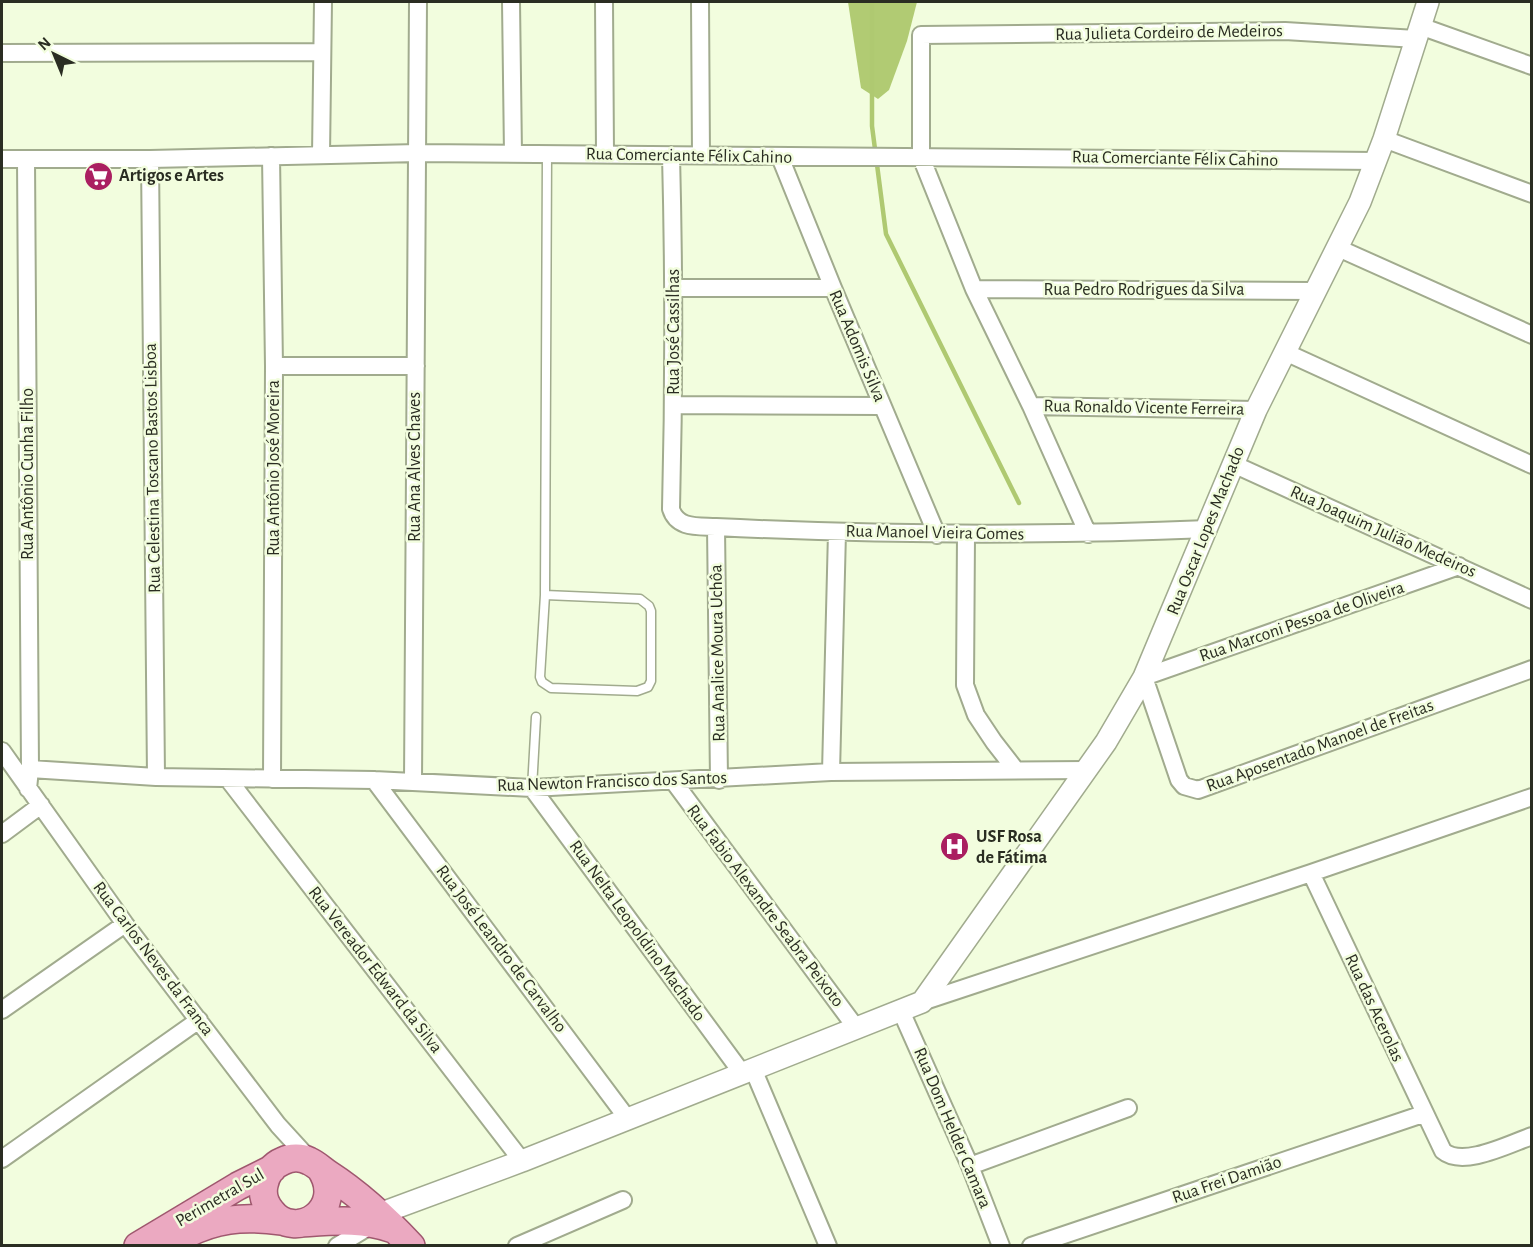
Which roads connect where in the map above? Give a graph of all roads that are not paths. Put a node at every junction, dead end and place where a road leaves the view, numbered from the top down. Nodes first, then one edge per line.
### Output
1 (323, 2) edge
2 (418, 2) edge
3 (511, 2) edge
4 (604, 2) edge
5 (700, 2) edge
6 (1428, 2) edge
7 (1418, 32) junction
8 (322, 52) junction
9 (2, 53) edge
10 (1532, 66) edge
11 (1384, 139) junction
12 (418, 153) junction
13 (513, 154) junction
14 (547, 154) junction
15 (605, 154) junction
16 (321, 155) junction
17 (671, 155) junction
18 (271, 156) junction
19 (701, 156) junction
20 (780, 157) junction
21 (921, 157) junction
22 (2, 159) edge
23 (26, 159) junction
24 (150, 159) junction
25 (1376, 161) junction
26 (1532, 194) edge
27 (1338, 248) junction
28 (674, 288) junction
29 (833, 288) junction
30 (974, 290) junction
31 (1314, 291) junction
32 (1532, 335) edge
33 (1285, 352) junction
34 (274, 366) junction
35 (416, 366) junction
36 (674, 405) junction
37 (881, 406) junction
38 (1031, 406) junction
39 (1256, 410) junction
40 (1233, 464) junction
41 (1532, 465) edge
42 (671, 509) joint
43 (716, 527) junction
44 (1208, 529) junction
45 (837, 532) junction
46 (1088, 534) junction
47 (937, 535) junction
48 (966, 535) junction
49 (1459, 566) junction
50 (545, 595) junction
51 (1530, 597) edge
52 (1532, 669) edge
53 (1144, 677) junction
54 (536, 717) dead end
55 (2, 751) edge
56 (30, 769) junction
57 (1015, 769) junction
58 (1087, 770) junction
59 (831, 772) junction
60 (156, 777) junction
61 (228, 779) junction
62 (272, 779) junction
63 (374, 780) junction
64 (719, 780) junction
65 (413, 782) junction
66 (674, 782) junction
67 (532, 788) junction
68 (28, 789) junction
69 (1532, 796) edge
70 (41, 805) junction
71 (2, 834) edge
72 (1311, 873) junction
73 (125, 924) junction
74 (922, 1002) junction
75 (2, 1010) edge
76 (901, 1011) junction
77 (199, 1020) junction
78 (857, 1029) junction
79 (747, 1071) junction
80 (1128, 1108) dead end
81 (1423, 1114) junction
82 (627, 1118) junction
83 (278, 1125) junction
84 (1532, 1136) edge
85 (2, 1159) edge
86 (522, 1161) junction
87 (315, 1165) junction
88 (275, 1166) junction
89 (970, 1166) junction
90 (623, 1200) dead end
91 (292, 1222) junction
92 (391, 1228) edge
93 (1060, 1241) edge
94 (138, 1245) edge
95 (168, 1245) edge
96 (338, 1245) edge
97 (517, 1245) edge
98 (828, 1245) edge
99 (1001, 1245) edge
100 (1031, 1245) edge

1 - 8 street
2 - 12 street, Rua Ana Alves Chaves
3 - 13 street
4 - 15 street
5 - 19 street
6 - 7 street, Rua Oscar Lopes Machado
7 - 10 street, Rua Julieta Cordeiro de Medeiros
7 - 11 street, Rua Oscar Lopes Machado
7 - 21 street, Rua Julieta Cordeiro de Medeiros
8 - 9 street
8 - 16 street
11 - 25 street, Rua Oscar Lopes Machado
11 - 26 street
12 - 13 street, Rua Comerciante Félix Cahino
12 - 16 street, Rua Comerciante Félix Cahino
12 - 35 street, Rua Ana Alves Chaves
13 - 14 street, Rua Comerciante Félix Cahino
14 - 15 street, Rua Comerciante Félix Cahino
14 - 50 lane
15 - 17 street, Rua Comerciante Félix Cahino
16 - 18 street, Rua Comerciante Félix Cahino
17 - 19 street, Rua Comerciante Félix Cahino
17 - 28 street, Rua José Cassilhas
18 - 24 street, Rua Comerciante Félix Cahino
18 - 34 street, Rua Antônio José Moreira
19 - 20 street, Rua Comerciante Félix Cahino
20 - 21 street, Rua Comerciante Félix Cahino
20 - 29 street, Rua Adomis Silva
21 - 25 street, Rua Comerciante Félix Cahino
21 - 30 street
22 - 23 street, Rua Comerciante Félix Cahino
23 - 24 street, Rua Comerciante Félix Cahino
23 - 56 street, Rua Antônio Cunha Filho
24 - 60 street, Rua Celestina Toscano Bastos Lisboa
25 - 27 street, Rua Oscar Lopes Machado
27 - 31 street, Rua Oscar Lopes Machado
27 - 32 street
28 - 29 street
28 - 36 street, Rua José Cassilhas
29 - 37 street, Rua Adomis Silva
30 - 31 street, Rua Pedro Rodrigues da Silva
30 - 38 street
31 - 33 street, Rua Oscar Lopes Machado
33 - 39 street, Rua Oscar Lopes Machado
33 - 41 street
34 - 35 street
34 - 62 street, Rua Antônio José Moreira
35 - 65 street, Rua Ana Alves Chaves
36 - 37 street
36 - 42 street, Rua José Cassilhas
37 - 47 street, Rua Adomis Silva
38 - 39 street, Rua Ronaldo Vicente Ferreira
38 - 46 street
39 - 40 street, Rua Oscar Lopes Machado
40 - 44 street, Rua Oscar Lopes Machado
40 - 49 street, Rua Joaquim Julião Medeiros
42 - 43 street, Rua Manoel Vieira Gomes
43 - 45 street, Rua Manoel Vieira Gomes
43 - 64 street, Rua Analice Moura Uchôa
44 - 46 street, Rua Manoel Vieira Gomes
44 - 53 street, Rua Oscar Lopes Machado
45 - 47 street, Rua Manoel Vieira Gomes
45 - 59 street
46 - 48 street, Rua Manoel Vieira Gomes
47 - 48 street, Rua Manoel Vieira Gomes
48 - 57 street
49 - 51 street, Rua Joaquim Julião Medeiros
49 - 53 street, Rua Marconi Pessoa de Oliveira
50 - 50 lane
52 - 53 street, Rua Aposentado Manoel de Freitas
53 - 58 street, Rua Oscar Lopes Machado
54 - 67 lane
55 - 68 street, Rua Carlos Neves da Franca
56 - 60 street, Rua Newton Francisco dos Santos
56 - 68 street, Rua Antônio Cunha Filho
57 - 58 street, Rua Newton Francisco dos Santos
57 - 59 street, Rua Newton Francisco dos Santos
58 - 74 street, Rua Oscar Lopes Machado
59 - 64 street, Rua Newton Francisco dos Santos
60 - 61 street, Rua Newton Francisco dos Santos
61 - 62 street, Rua Newton Francisco dos Santos
61 - 86 street, Rua Vereador Edward da Silva
62 - 63 street, Rua Newton Francisco dos Santos
63 - 65 street, Rua Newton Francisco dos Santos
63 - 82 street, Rua José Leandro de Carvalho
64 - 66 street, Rua Newton Francisco dos Santos
65 - 67 street, Rua Newton Francisco dos Santos
66 - 67 street, Rua Newton Francisco dos Santos
66 - 78 street, Rua Fabio Alexandre Seabra Peixoto
67 - 79 street, Rua Nelta Leopoldino Machado
68 - 70 street, Rua Carlos Neves da Franca
69 - 72 street
70 - 71 street
70 - 73 street, Rua Carlos Neves da Franca
72 - 74 street
72 - 81 street, Rua das Acerolas
73 - 75 street
73 - 77 street, Rua Carlos Neves da Franca
74 - 76 street
76 - 78 street
76 - 89 street, Rua Dom Helder Camara
77 - 83 street, Rua Carlos Neves da Franca
77 - 85 street
78 - 79 street
79 - 82 street
79 - 98 street, Rua Nelta Leopoldino Machado
80 - 89 street
81 - 84 street, Rua das Acerolas
81 - 93 street, Rua Frei Damião
82 - 86 street
83 - 87 street, Rua Carlos Neves da Franca
83 - 88 street
86 - 92 street
87 - 88 main road
87 - 91 main road
87 - 92 main road, Rua Carlos Neves da Franca
88 - 91 main road
88 - 94 main road, Perimetral Sul
89 - 99 street, Rua Dom Helder Camara
90 - 97 street
91 - 92 main road, Perimetral Sul
91 - 95 main road, Perimetral Sul
92 - 96 street
93 - 100 street, Rua Frei Damião

